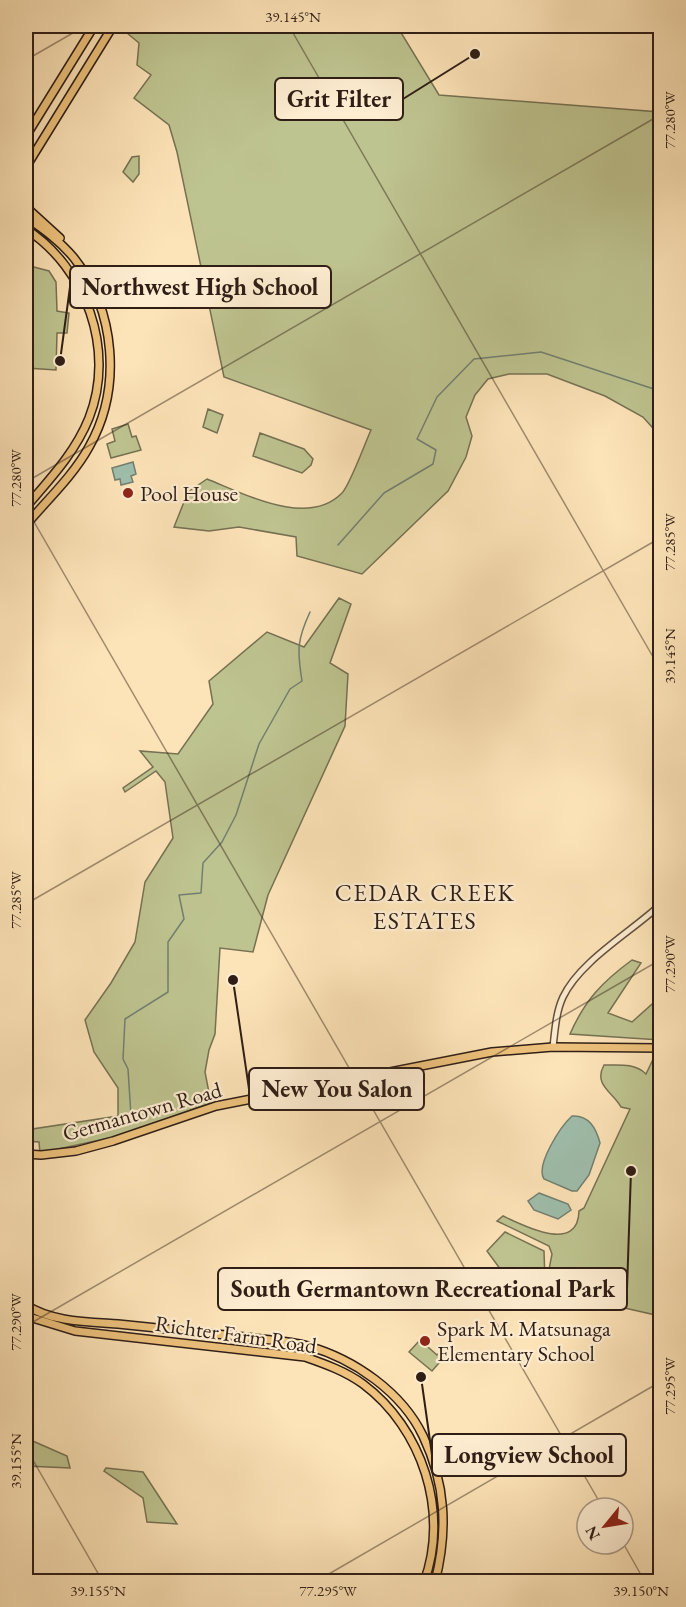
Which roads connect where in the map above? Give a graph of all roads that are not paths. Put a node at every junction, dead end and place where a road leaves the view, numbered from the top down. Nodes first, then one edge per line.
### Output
1 (94, 26) edge
2 (113, 26) edge
3 (26, 136) edge
4 (26, 167) edge
5 (26, 207) edge
6 (26, 217) edge
7 (26, 229) edge
8 (75, 260) junction
9 (26, 507) edge
10 (26, 525) edge
11 (660, 905) edge
12 (554, 1047) junction
13 (660, 1048) edge
14 (26, 1154) edge
15 (26, 1305) edge
16 (26, 1316) edge
17 (26, 1580) edge
18 (84, 1581) edge
19 (424, 1581) edge
20 (435, 1581) edge

1 - 3 main road
2 - 4 main road
5 - 8 main road
6 - 8 main road
7 - 9 main road
8 - 10 main road
11 - 12 street
12 - 13 main road, Germantown Road
12 - 14 main road, Germantown Road
15 - 20 main road, Richter Farm Road
16 - 19 main road, Richter Farm Road
17 - 18 street

